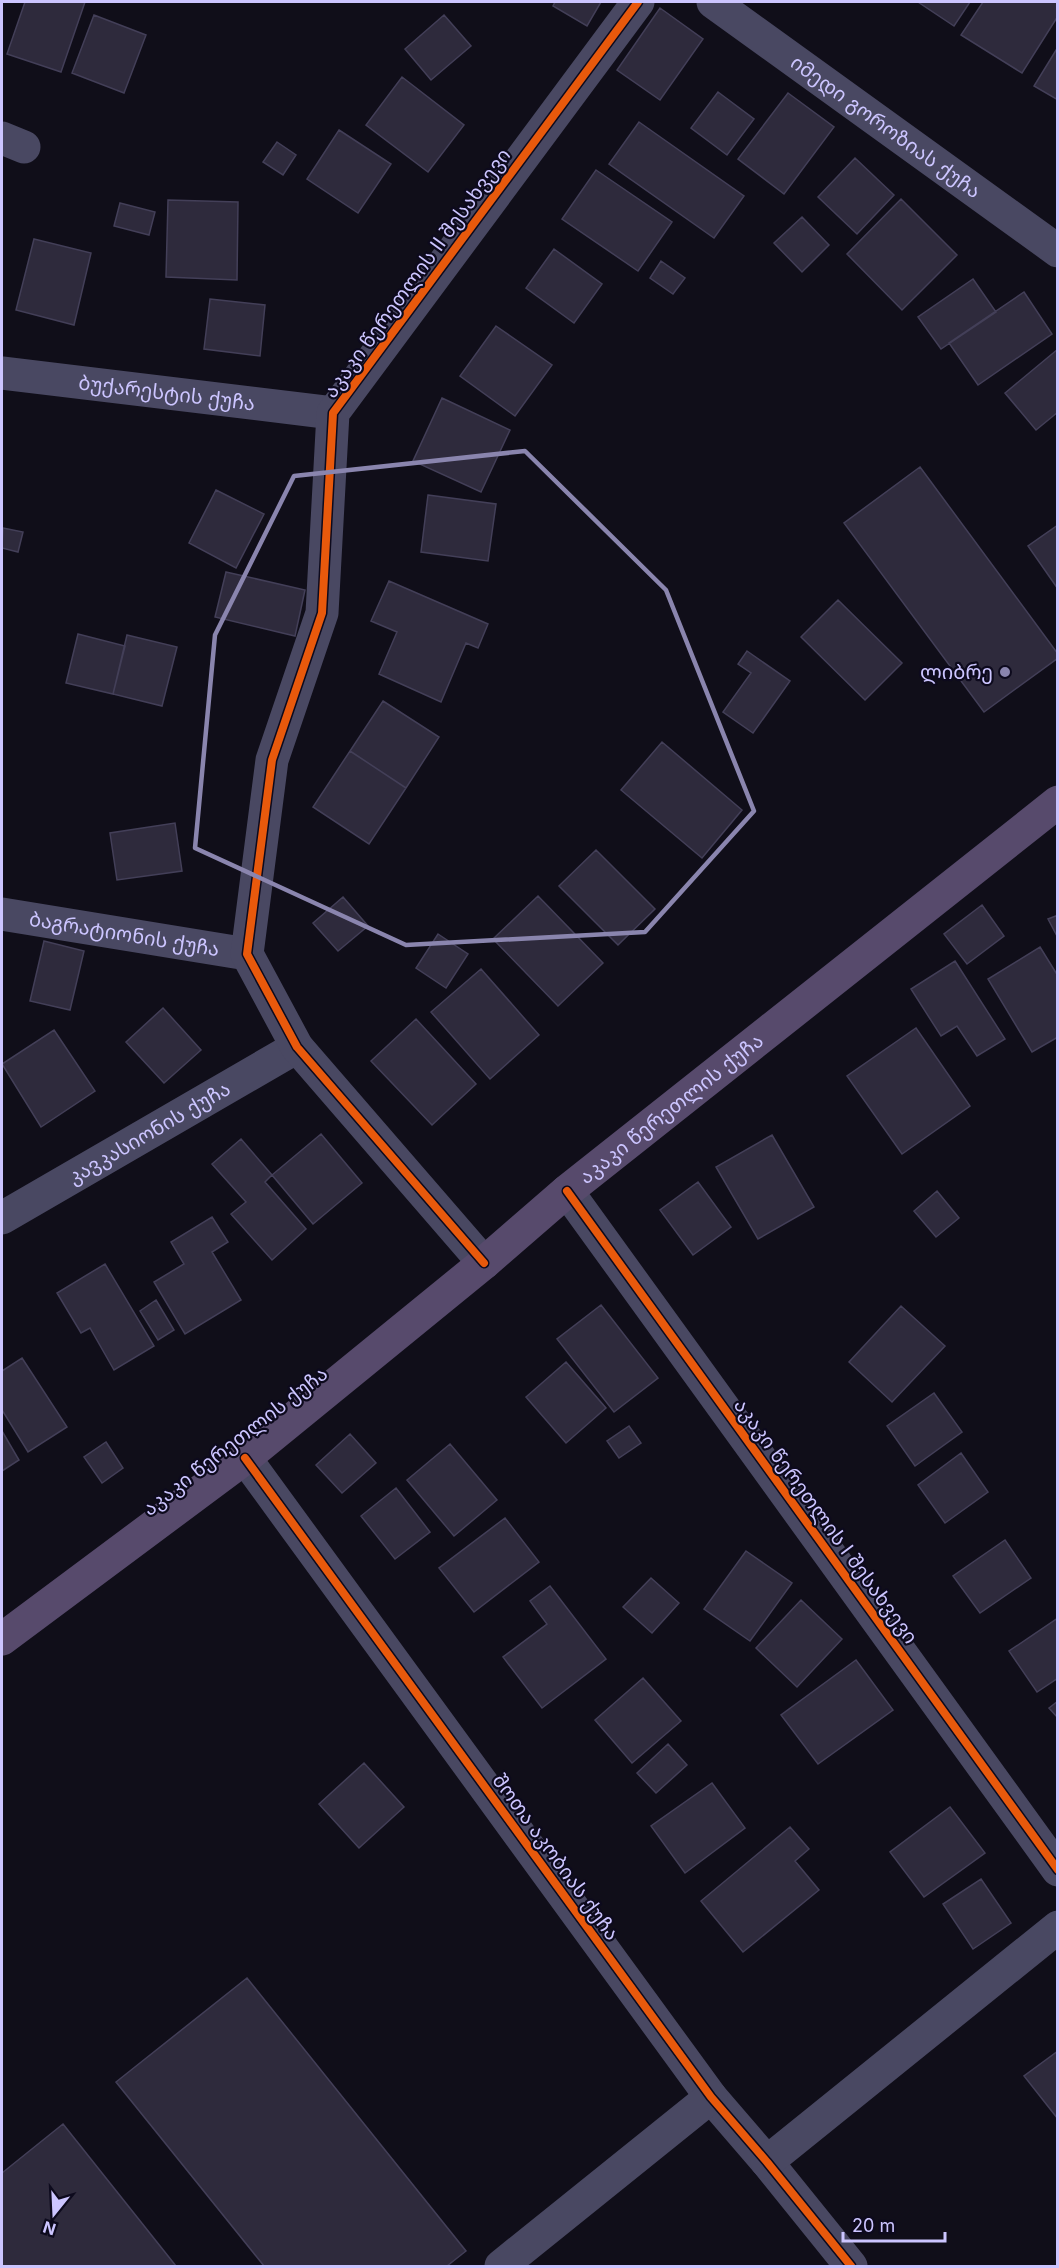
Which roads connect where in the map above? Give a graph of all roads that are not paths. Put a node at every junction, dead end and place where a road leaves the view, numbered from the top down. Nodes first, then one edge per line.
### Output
1 (638, 2) edge
2 (713, 2) edge
3 (1058, 251) edge
4 (2, 373) edge
5 (333, 413) junction
6 (1058, 802) edge
7 (2, 914) edge
8 (247, 954) junction
9 (297, 1047) junction
10 (567, 1191) junction
11 (2, 1218) edge
12 (484, 1263) junction
13 (245, 1458) junction
14 (2, 1640) edge
15 (1058, 1870) edge
16 (1058, 1927) edge
17 (711, 2097) junction
18 (767, 2162) junction
19 (501, 2266) edge
20 (851, 2266) edge

1 - 5 street, აკაკი წერეთლის II შესახვევი
2 - 3 street, იმედი გოროზიას ქუჩა
4 - 5 street, ბუქარესტის ქუჩა
5 - 8 street, აკაკი წერეთლის II შესახვევი
6 - 10 main road, აკაკი წერეთლის ქუჩა
7 - 8 street, ბაგრატიონის ქუჩა
8 - 9 street
9 - 11 street, კავკასიონის ქუჩა
9 - 12 street
10 - 12 main road, აკაკი წერეთლის ქუჩა
10 - 15 street, აკაკი წერეთლის I შესახვევი
12 - 13 main road, აკაკი წერეთლის ქუჩა
13 - 14 main road, აკაკი წერეთლის ქუჩა
13 - 17 street, შოთა აკობიას ქუჩა
16 - 18 street
17 - 18 street, შოთა აკობიას ქუჩა
17 - 19 street
18 - 20 street, შოთა აკობიას ქუჩა

